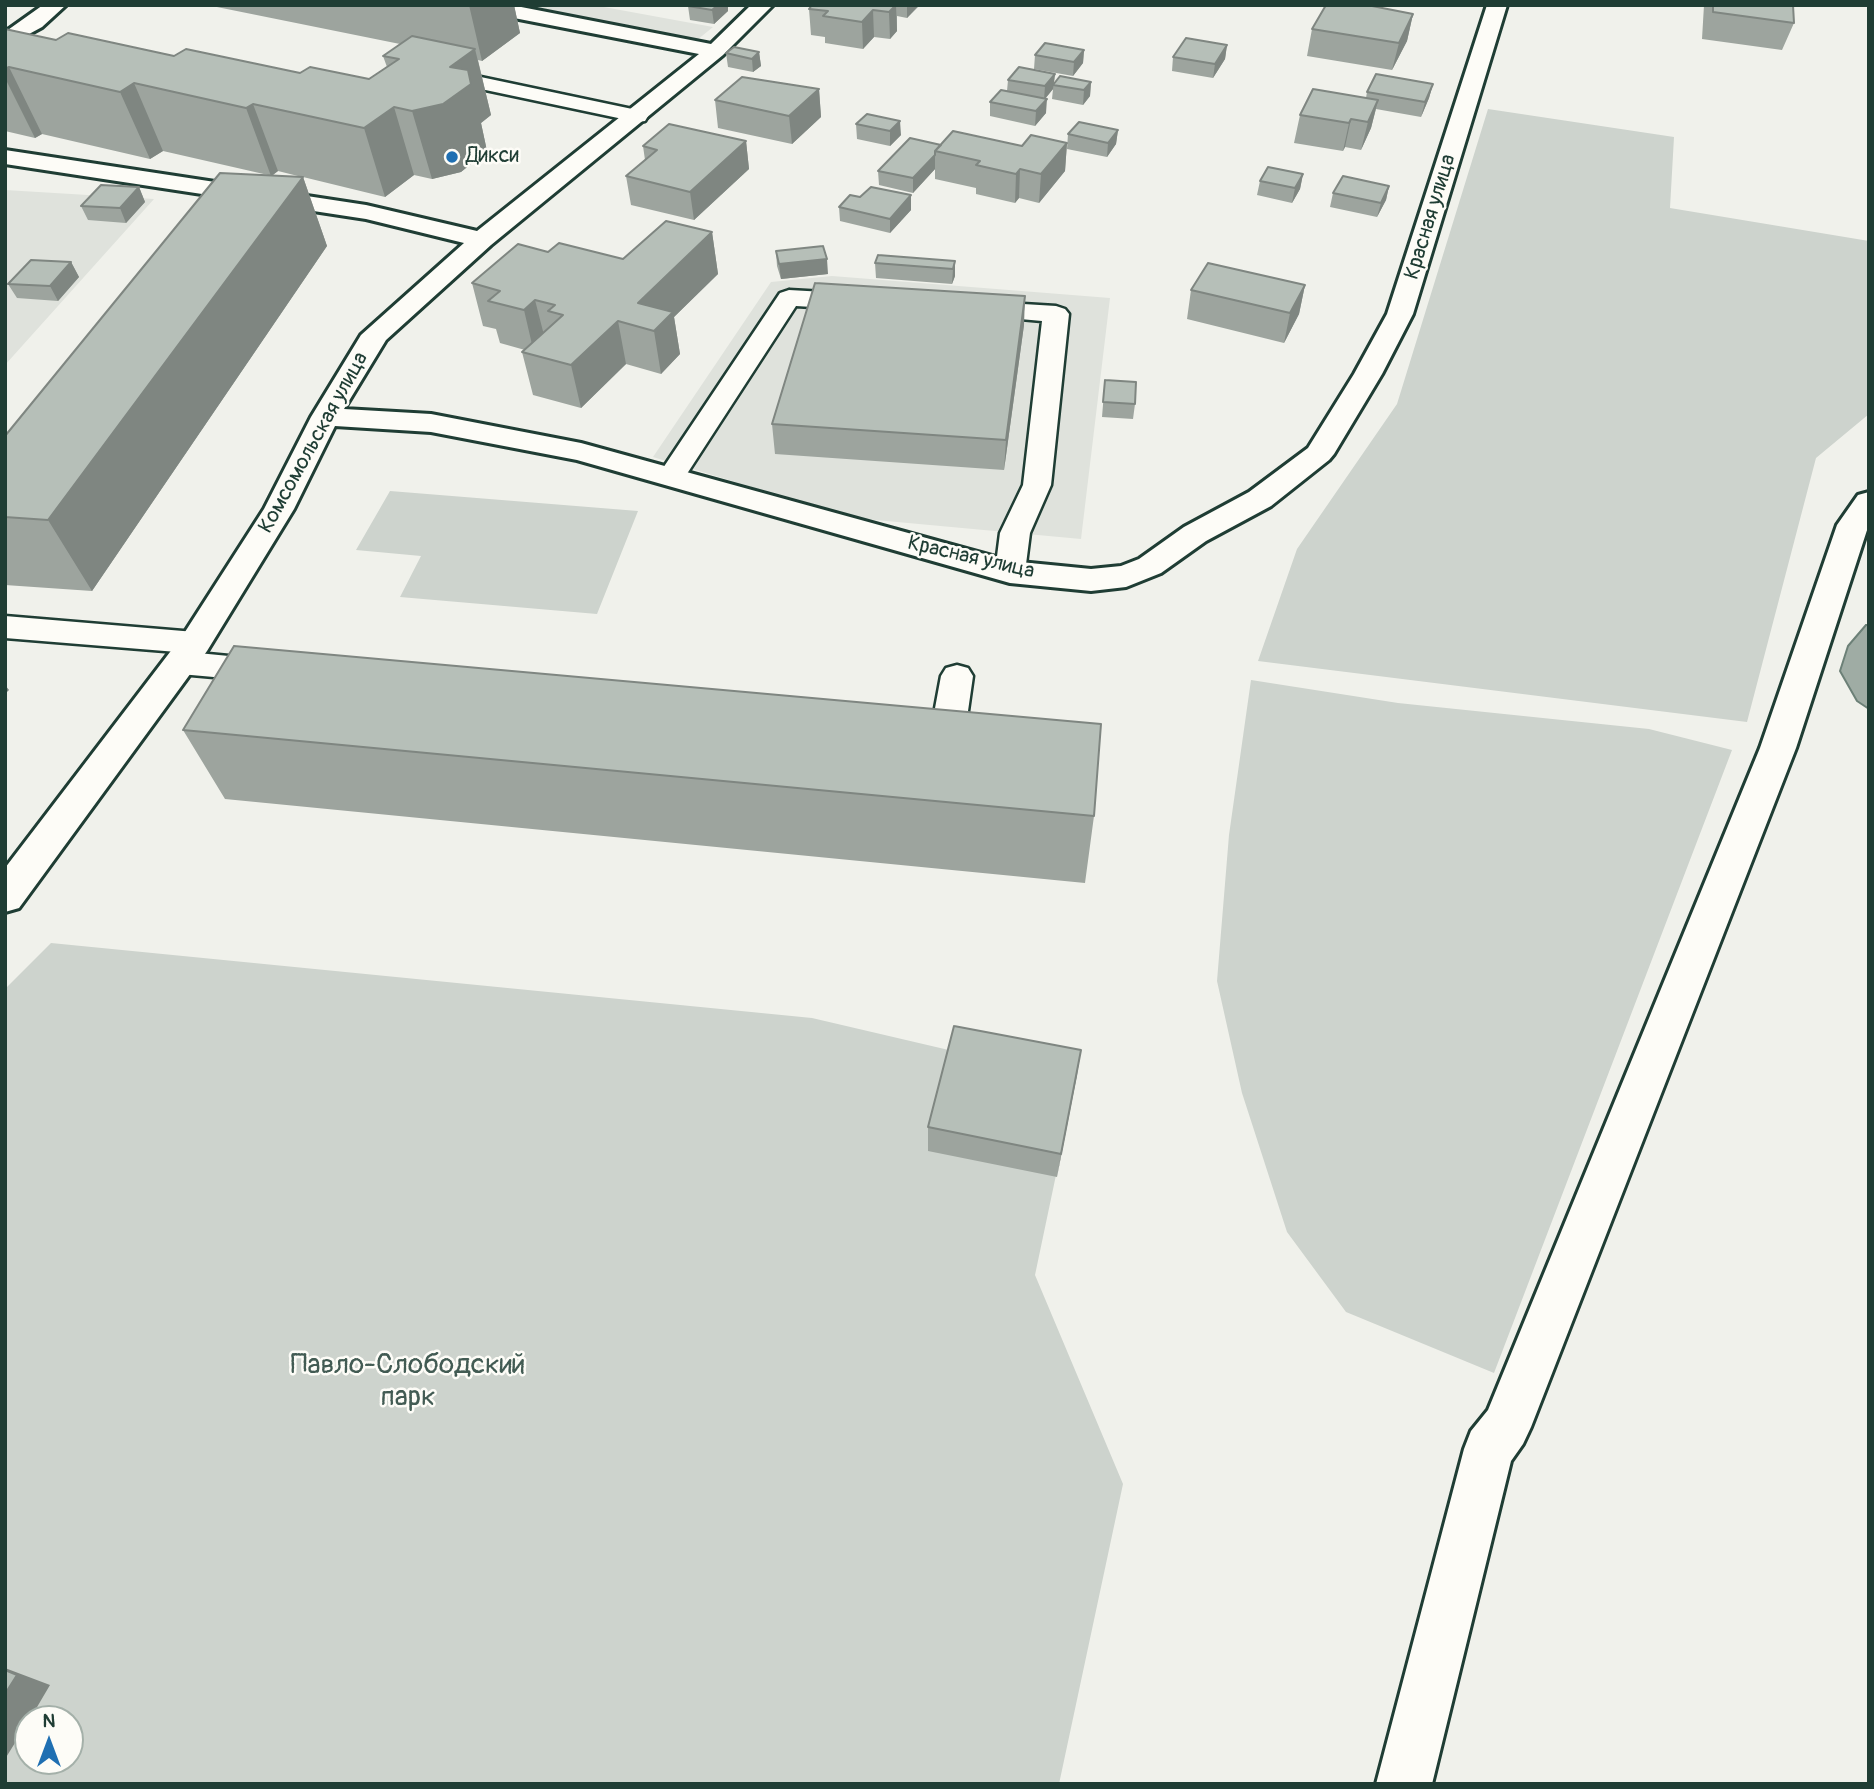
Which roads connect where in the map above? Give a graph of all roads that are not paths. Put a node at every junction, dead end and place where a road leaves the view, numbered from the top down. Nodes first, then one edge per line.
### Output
1 (56, 5) edge
2 (478, 5) edge
3 (763, 5) edge
4 (1497, 5) edge
5 (5, 41) edge
6 (716, 51) junction
7 (410, 95) edge
8 (637, 116) junction
9 (5, 157) edge
10 (240, 193) junction
11 (223, 214) edge
12 (482, 240) junction
13 (882, 304) edge
14 (949, 308) edge
15 (325, 417) junction
16 (671, 477) junction
17 (1869, 502) edge
18 (1010, 572) junction
19 (5, 627) edge
20 (188, 653) junction
21 (300, 674) edge
22 (957, 676) dead end
23 (893, 727) edge
24 (5, 897) edge
25 (1404, 1784) edge

1 - 5 street
2 - 6 street
3 - 6 street, Комсомольская улица
4 - 18 street, Красная улица
6 - 8 street, Комсомольская улица
7 - 8 lane
8 - 12 street, Комсомольская улица
9 - 10 street
10 - 11 lane
10 - 12 street
12 - 15 street, Комсомольская улица
13 - 16 lane
14 - 18 lane
15 - 16 street, Красная улица
15 - 20 street, Комсомольская улица
16 - 18 street, Красная улица
17 - 25 street
19 - 20 lane
20 - 21 lane
20 - 24 street, Комсомольская улица
22 - 23 lane

